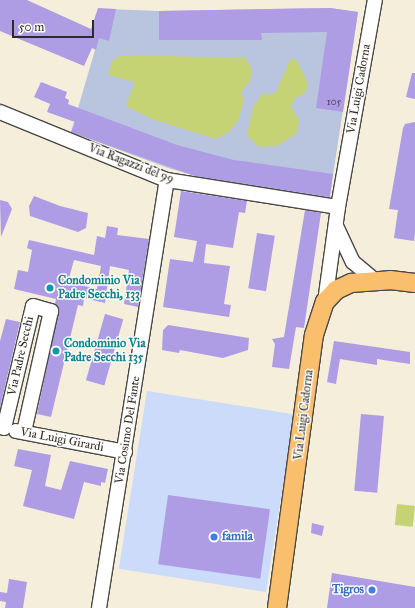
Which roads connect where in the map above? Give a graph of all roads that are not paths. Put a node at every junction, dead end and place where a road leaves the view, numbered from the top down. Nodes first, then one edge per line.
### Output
1 (375, 0) edge
2 (0, 112) edge
3 (167, 180) junction
4 (338, 207) junction
5 (335, 224) junction
6 (376, 281) junction
7 (415, 283) edge
8 (325, 302) junction
9 (2, 428) edge
10 (24, 432) junction
11 (125, 452) junction
12 (99, 608) edge
13 (277, 608) edge

1 - 4 street, Via Luigi Cadorna
2 - 3 street, Via Ragazzi del 99
3 - 4 street, Via Ragazzi del 99
3 - 11 street, Via Cosimo Del Fante
4 - 5 street, Via Luigi Cadorna
5 - 6 street
5 - 8 street, Via Luigi Cadorna
6 - 7 main road
6 - 8 main road
8 - 13 main road, Via Luigi Cadorna
9 - 10 street, Via Luigi Girardi
9 - 10 street, Via Padre Secchi
10 - 11 street, Via Luigi Girardi
11 - 12 street, Via Cosimo Del Fante

